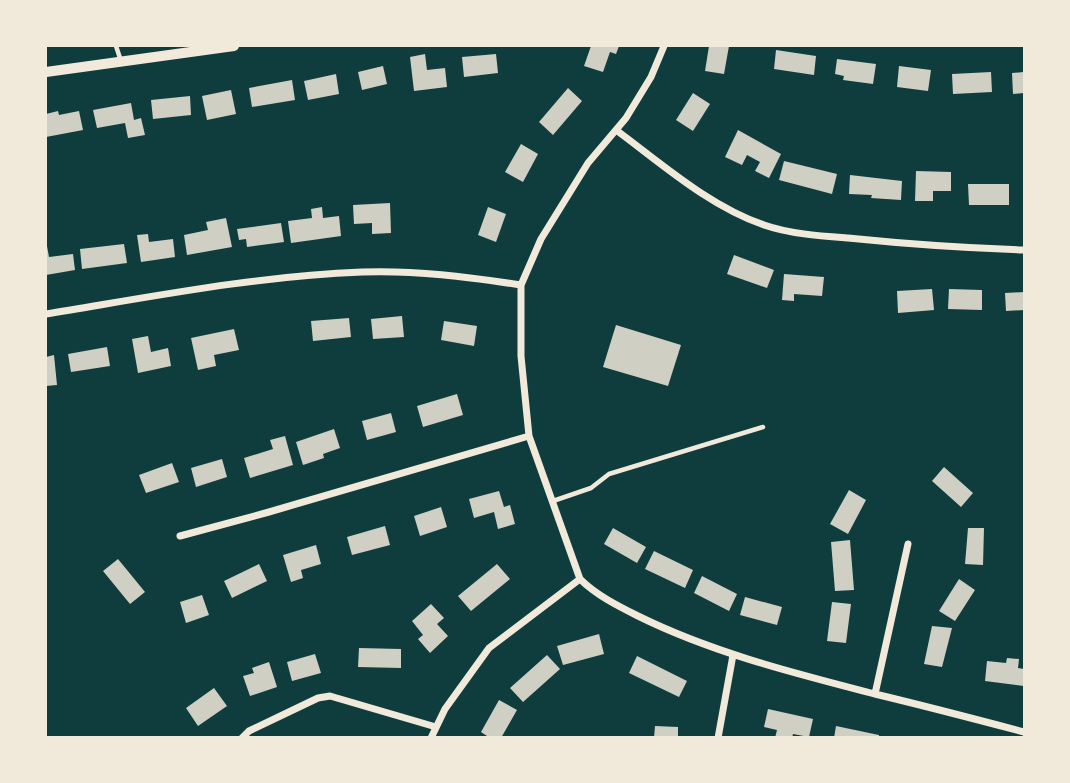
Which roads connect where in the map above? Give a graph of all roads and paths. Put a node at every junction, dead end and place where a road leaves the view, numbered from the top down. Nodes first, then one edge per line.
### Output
1 (116, 46) edge
2 (234, 46) edge
3 (664, 46) edge
4 (121, 61) junction
5 (46, 72) edge
6 (616, 130) junction
7 (1024, 250) edge
8 (521, 285) junction
9 (46, 314) edge
10 (763, 427) dead end
11 (529, 436) junction
12 (553, 501) junction
13 (180, 536) dead end
14 (908, 544) dead end
15 (580, 579) junction
16 (733, 655) junction
17 (875, 694) junction
18 (436, 727) junction
19 (1024, 732) edge
20 (242, 737) edge
21 (431, 737) edge
22 (718, 737) edge

1 - 4 lane
2 - 4 street
3 - 6 street
4 - 5 street
6 - 7 street
6 - 8 street
8 - 9 street
8 - 11 street
10 - 12 lane
11 - 12 street
11 - 13 street
12 - 15 street
14 - 17 street
15 - 16 street
15 - 18 street
16 - 17 street
16 - 22 street
17 - 19 street
18 - 20 street
18 - 21 street

